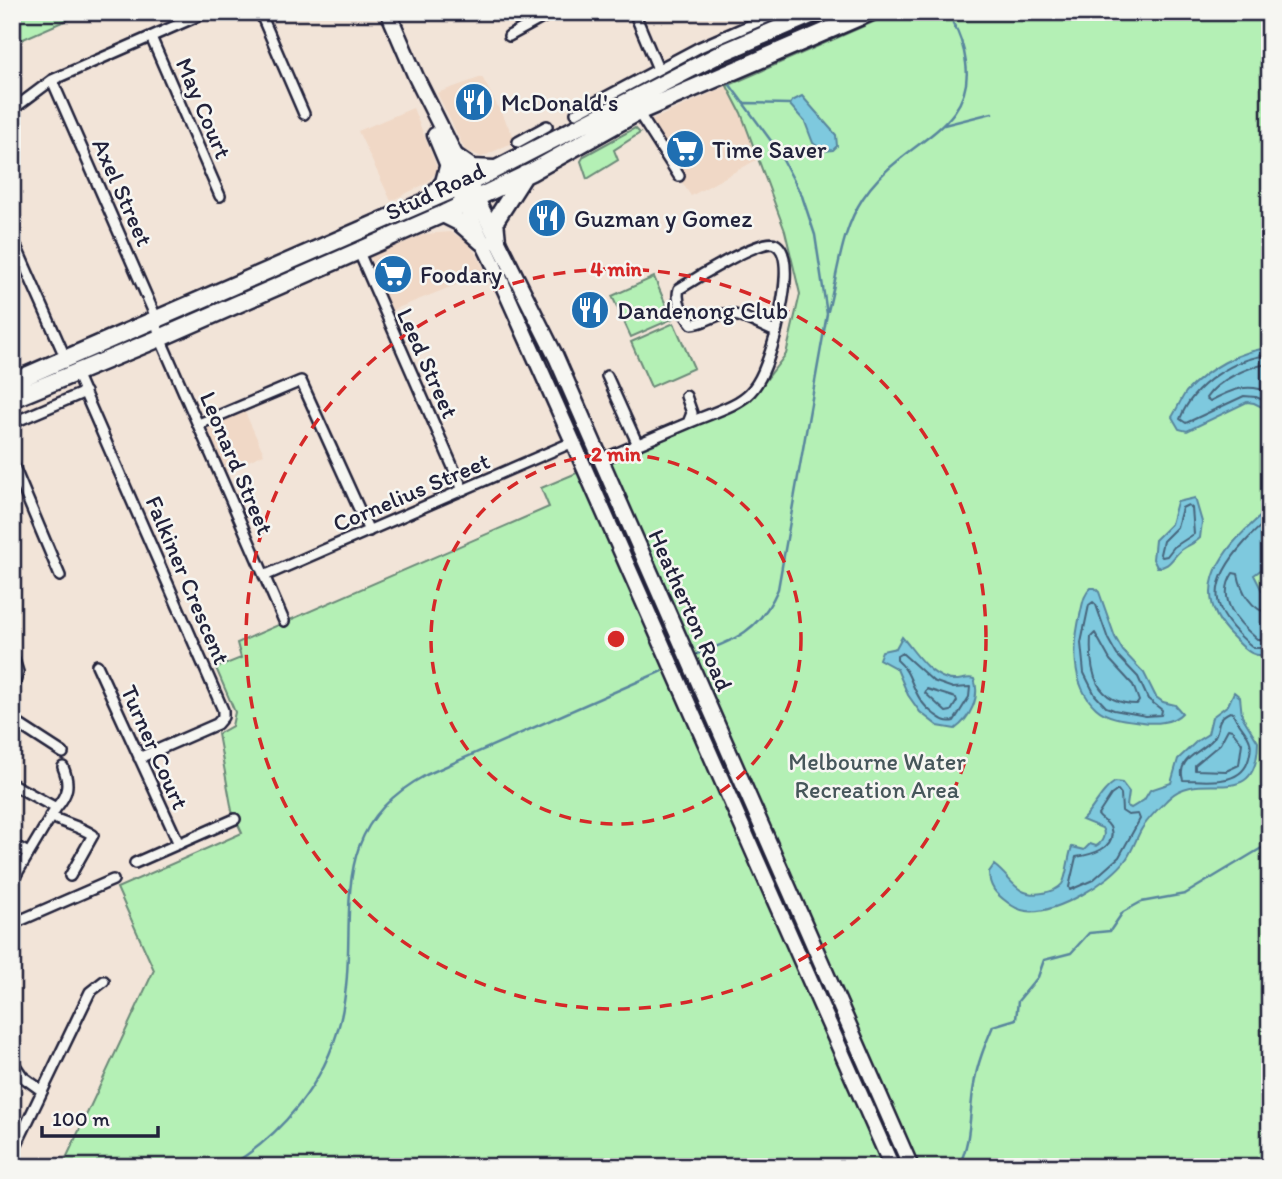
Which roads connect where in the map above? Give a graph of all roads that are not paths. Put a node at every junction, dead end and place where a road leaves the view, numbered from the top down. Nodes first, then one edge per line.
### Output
1 (206, 12) edge
2 (260, 12) edge
3 (388, 12) edge
4 (553, 12) edge
5 (634, 12) edge
6 (780, 12) edge
7 (818, 12) edge
8 (871, 12) edge
9 (509, 36) dead end
10 (151, 37) junction
11 (659, 69) junction
12 (52, 80) junction
13 (12, 110) edge
14 (638, 112) junction
15 (576, 113) dead end
16 (304, 114) dead end
17 (547, 126) dead end
18 (536, 140) junction
19 (518, 142) dead end
20 (452, 162) junction
21 (496, 169) junction
22 (525, 174) junction
23 (679, 176) dead end
24 (466, 193) junction
25 (220, 196) dead end
26 (429, 201) junction
27 (443, 214) junction
28 (12, 237) edge
29 (490, 241) junction
30 (358, 250) junction
31 (158, 320) junction
32 (776, 332) junction
33 (160, 338) junction
34 (66, 359) junction
35 (76, 373) junction
36 (607, 376) dead end
37 (12, 383) edge
38 (85, 392) junction
39 (686, 396) dead end
40 (12, 399) edge
41 (12, 423) edge
42 (688, 423) junction
43 (200, 424) junction
44 (590, 435) junction
45 (573, 442) junction
46 (638, 444) junction
47 (601, 460) junction
48 (12, 462) edge
49 (584, 467) junction
50 (463, 490) junction
51 (369, 531) junction
52 (60, 576) dead end
53 (264, 576) junction
54 (284, 621) dead end
55 (12, 653) edge
56 (97, 665) dead end
57 (12, 691) edge
58 (12, 720) edge
59 (63, 753) dead end
60 (139, 758) junction
61 (63, 767) dead end
62 (12, 784) edge
63 (53, 812) junction
64 (235, 819) dead end
65 (12, 844) edge
66 (179, 844) junction
67 (28, 853) junction
68 (135, 863) dead end
69 (70, 876) dead end
70 (13, 880) edge
71 (113, 880) dead end
72 (12, 924) edge
73 (104, 981) dead end
74 (12, 1061) edge
75 (41, 1090) junction
76 (12, 1154) edge
77 (909, 1164) edge
78 (892, 1167) edge

1 - 10 street
2 - 16 street
3 - 20 main road, Heatherton Road
4 - 9 street
5 - 11 street
6 - 11 street
7 - 18 highway, Stud Road
8 - 14 highway, Stud Road
10 - 12 street
10 - 25 street, May Court
11 - 15 street
12 - 13 street
12 - 31 street, Axel Street
14 - 22 highway, Stud Road
14 - 23 street
17 - 18 street
18 - 19 street
18 - 21 highway, Stud Road
20 - 21 highway
20 - 24 main road, Heatherton Road
20 - 26 highway
21 - 24 highway, Stud Road
22 - 24 highway, Stud Road
22 - 29 highway
24 - 26 highway, Stud Road
24 - 27 highway, Stud Road
24 - 29 main road, Heatherton Road
26 - 31 highway, Stud Road
27 - 29 highway
27 - 30 highway, Stud Road
28 - 34 street
29 - 44 main road, Heatherton Road
29 - 45 main road, Heatherton Road
30 - 33 highway, Stud Road
30 - 50 street, Leed Street
31 - 33 street, Leonard Street
31 - 34 highway, Stud Road
32 - 32 street
32 - 42 street
33 - 35 highway, Stud Road
33 - 43 street, Leonard Street
34 - 35 highway
34 - 37 highway, Stud Road
35 - 38 street, Falkiner Crescent
35 - 40 highway, Stud Road
36 - 46 street
38 - 41 street
38 - 60 street, Falkiner Crescent
39 - 42 street
42 - 46 street
43 - 51 street
43 - 53 street, Leonard Street
44 - 45 main road
44 - 47 main road, Heatherton Road
45 - 49 main road, Heatherton Road
45 - 50 street, Cornelius Street
46 - 47 street
47 - 49 main road
47 - 77 main road, Heatherton Road
48 - 52 street
49 - 78 main road, Heatherton Road
50 - 51 street, Cornelius Street
51 - 53 street, Cornelius Street
53 - 54 street, Leonard Street
55 - 57 street
56 - 60 street, Turner Court
58 - 59 street
60 - 66 street, Turner Court
61 - 63 street
62 - 63 street
63 - 67 street
63 - 69 street
64 - 66 street
65 - 67 street
66 - 68 street
67 - 70 street
71 - 72 street
73 - 75 street
74 - 75 street
75 - 76 street

